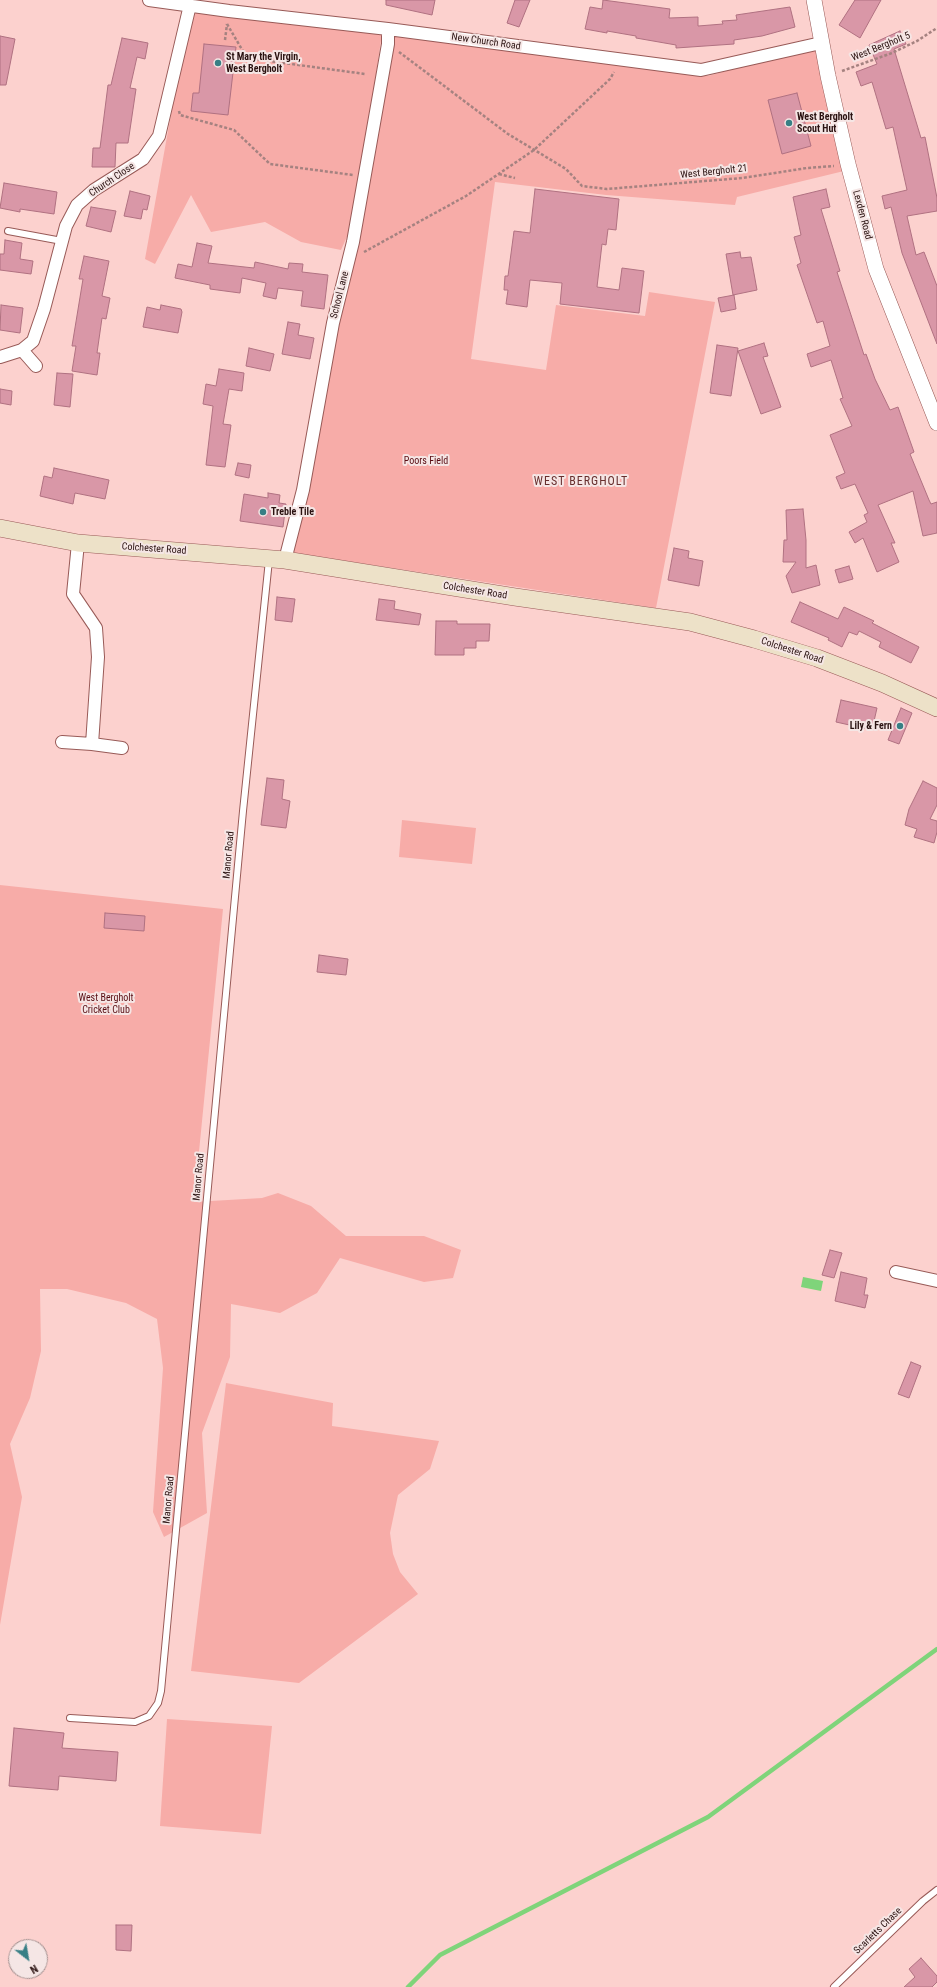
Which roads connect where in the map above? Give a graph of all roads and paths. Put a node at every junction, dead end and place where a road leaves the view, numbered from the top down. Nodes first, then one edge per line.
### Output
1 (149, 0) edge
2 (814, 0) edge
3 (190, 5) junction
4 (227, 24) dead end
5 (937, 28) edge
6 (388, 29) junction
7 (821, 43) junction
8 (388, 44) junction
9 (623, 60) junction
10 (366, 74) dead end
11 (828, 76) junction
12 (178, 107) dead end
13 (534, 150) junction
14 (848, 164) junction
15 (498, 174) junction
16 (365, 177) junction
17 (515, 178) dead end
18 (8, 231) dead end
19 (62, 241) junction
20 (360, 254) dead end
21 (22, 350) junction
22 (0, 357) edge
23 (36, 366) dead end
24 (937, 423) edge
25 (0, 528) edge
26 (78, 543) junction
27 (277, 559) junction
28 (937, 708) edge
29 (62, 742) dead end
30 (92, 744) junction
31 (122, 748) dead end
32 (896, 1272) dead end
33 (937, 1281) edge
34 (70, 1718) dead end
35 (937, 1890) edge
36 (834, 1987) edge

1 - 3 street, New Church Road
2 - 7 street, Lexden Road
3 - 6 street, New Church Road
3 - 19 street, Church Close
4 - 10 path
5 - 11 path, West Bergholt 5
6 - 8 street, School Lane
6 - 9 street, New Church Road
7 - 9 street, New Church Road
7 - 11 street, Lexden Road
8 - 13 path
8 - 16 street, School Lane
9 - 13 path
11 - 14 street, Lexden Road
12 - 16 path
13 - 14 path, West Bergholt 21
13 - 15 path
14 - 24 street, Lexden Road
15 - 17 path
15 - 20 path
16 - 27 street, School Lane
18 - 19 lane
19 - 21 street, Church Close
21 - 22 street
21 - 23 street
25 - 26 main road, Colchester Road
26 - 27 main road, Colchester Road
26 - 30 street
27 - 28 main road, Colchester Road
27 - 34 lane, Manor Road
29 - 30 street
30 - 31 street
32 - 33 street
35 - 36 lane, Scarletts Chase

